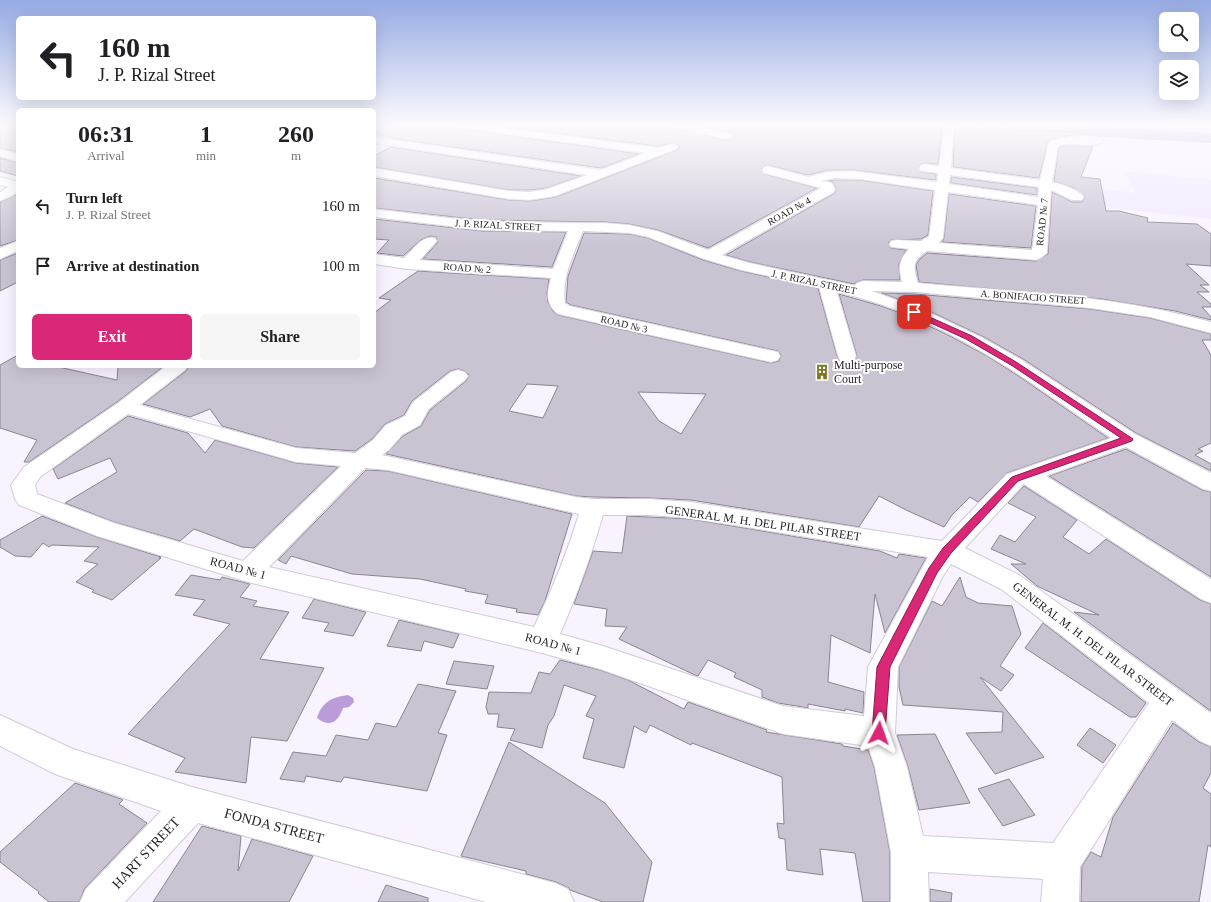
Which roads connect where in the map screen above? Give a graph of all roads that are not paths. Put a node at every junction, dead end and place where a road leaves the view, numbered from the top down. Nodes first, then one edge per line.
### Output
1 (553, 166) edge
2 (620, 166) edge
3 (945, 166) edge
4 (1049, 166) edge
5 (914, 167) dead end
6 (768, 170) dead end
7 (944, 171) junction
8 (376, 172) edge
9 (601, 173) junction
10 (0, 181) edge
11 (809, 181) junction
12 (1045, 184) junction
13 (942, 186) junction
14 (0, 197) edge
15 (1077, 197) dead end
16 (1045, 202) junction
17 (376, 213) edge
18 (393, 216) junction
19 (577, 227) junction
20 (376, 228) edge
21 (430, 241) dead end
22 (896, 244) dead end
23 (16, 246) edge
24 (923, 246) junction
25 (0, 254) edge
26 (709, 256) junction
27 (376, 259) edge
28 (407, 264) junction
29 (559, 274) junction
30 (825, 283) junction
31 (912, 288) junction
32 (853, 290) junction
33 (1211, 328) edge
34 (771, 356) dead end
35 (848, 356) dead end
36 (175, 368) edge
37 (458, 376) dead end
38 (125, 407) junction
39 (1128, 439) junction
40 (360, 460) junction
41 (1028, 475) junction
42 (1211, 483) edge
43 (592, 507) junction
44 (947, 551) junction
45 (248, 572) junction
46 (1211, 592) edge
47 (542, 641) junction
48 (1168, 700) junction
49 (0, 730) edge
50 (1211, 730) edge
51 (879, 733) junction
52 (192, 804) junction
53 (909, 854) junction
54 (1062, 862) junction
55 (100, 902) edge
56 (555, 902) edge
57 (910, 902) edge
58 (1060, 902) edge

1 - 9 street
2 - 9 street
3 - 7 street
4 - 12 street, ROAD № 7
5 - 7 street
6 - 11 street
7 - 12 street
7 - 13 street
8 - 9 street
10 - 14 street
11 - 13 street, ROAD № 4
11 - 26 street, ROAD № 4
12 - 15 street
12 - 16 street, ROAD № 7
13 - 16 street, ROAD № 4
13 - 24 street
16 - 24 street, ROAD № 7
17 - 18 street, J. P. RIZAL STREET
18 - 19 street, J. P. RIZAL STREET
18 - 20 street
19 - 26 street, J. P. RIZAL STREET
19 - 29 street, ROAD № 3
21 - 28 street
22 - 24 street
23 - 25 street
24 - 31 street
26 - 30 street, J. P. RIZAL STREET
27 - 28 street, ROAD № 2
28 - 29 street, ROAD № 2
29 - 34 street, ROAD № 3
30 - 32 street, J. P. RIZAL STREET
30 - 35 street
31 - 32 street, A. BONIFACIO STREET
31 - 33 street, A. BONIFACIO STREET
32 - 39 street, J. P. RIZAL STREET
36 - 38 street, ROAD № 1
37 - 40 street
38 - 40 street, GENERAL M. H. DEL PILAR STREET
38 - 45 street, ROAD № 1
39 - 41 street
39 - 42 street, J. P. RIZAL STREET
40 - 43 street, GENERAL M. H. DEL PILAR STREET
40 - 45 street
41 - 44 street
41 - 46 street
43 - 44 street, GENERAL M. H. DEL PILAR STREET
43 - 47 street
44 - 48 street, GENERAL M. H. DEL PILAR STREET
44 - 51 street
45 - 47 street, ROAD № 1
47 - 51 street, ROAD № 1
48 - 50 street, GENERAL M. H. DEL PILAR STREET
48 - 54 street
49 - 52 street, FONDA STREET
51 - 53 street
52 - 55 street, HART STREET
52 - 56 street, FONDA STREET
53 - 54 street
53 - 57 street
54 - 58 street

